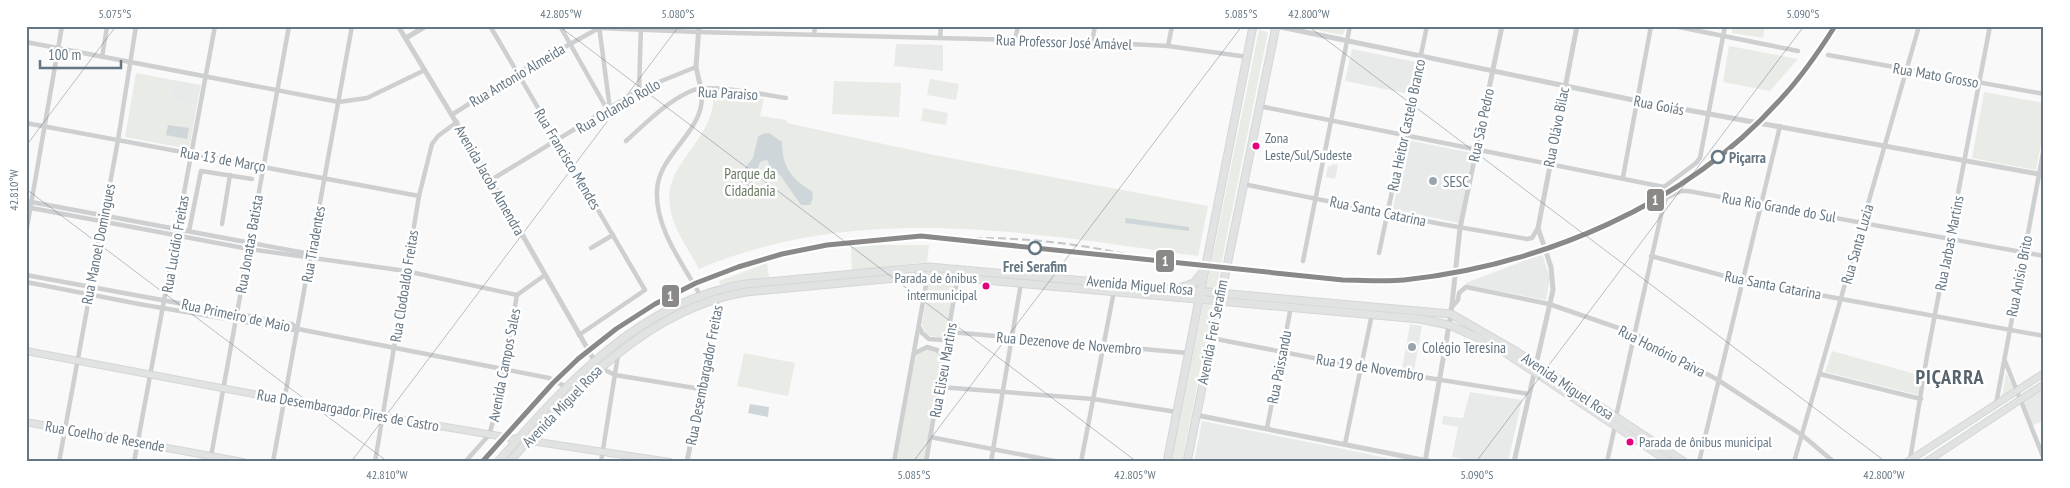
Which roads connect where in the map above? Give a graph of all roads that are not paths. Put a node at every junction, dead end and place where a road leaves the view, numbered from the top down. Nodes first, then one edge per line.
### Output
1 (62, 26) edge
2 (136, 26) edge
3 (215, 26) edge
4 (289, 26) edge
5 (352, 26) edge
6 (398, 26) edge
7 (426, 26) edge
8 (490, 26) edge
9 (560, 26) edge
10 (815, 26) edge
11 (940, 26) edge
12 (1018, 26) edge
13 (1095, 26) edge
14 (1172, 26) edge
15 (1253, 26) edge
16 (1276, 26) edge
17 (1350, 26) edge
18 (1426, 26) edge
19 (1502, 26) edge
20 (1576, 26) edge
21 (1651, 26) edge
22 (1674, 26) edge
23 (1725, 26) edge
24 (1919, 26) edge
25 (1990, 26) edge
26 (107, 27) edge
27 (599, 27) edge
28 (640, 28) edge
29 (699, 29) edge
30 (814, 35) junction
31 (1724, 36) junction
32 (406, 38) junction
33 (940, 38) junction
34 (1015, 40) junction
35 (26, 42) edge
36 (1092, 42) junction
37 (1347, 42) junction
38 (570, 43) junction
39 (1168, 46) junction
40 (58, 48) junction
41 (1798, 51) dead end
42 (1828, 55) dead end
43 (102, 57) junction
44 (1248, 57) junction
45 (1420, 58) junction
46 (130, 62) junction
47 (696, 67) junction
48 (425, 70) junction
49 (1907, 70) junction
50 (1493, 72) junction
51 (518, 73) junction
52 (205, 76) junction
53 (1980, 82) junction
54 (1564, 87) junction
55 (700, 88) junction
56 (278, 90) junction
57 (639, 90) junction
58 (2044, 94) edge
59 (786, 98) dead end
60 (339, 102) junction
61 (1638, 102) junction
62 (1259, 106) junction
63 (609, 110) junction
64 (453, 114) junction
65 (1709, 114) junction
66 (1332, 121) junction
67 (457, 122) junction
68 (26, 123) edge
69 (43, 126) junction
70 (1780, 126) junction
71 (1405, 135) junction
72 (118, 140) junction
73 (557, 141) junction
74 (626, 141) dead end
75 (1885, 146) junction
76 (2044, 148) edge
77 (1476, 149) junction
78 (191, 153) junction
79 (1965, 161) junction
80 (1550, 163) junction
81 (263, 166) junction
82 (230, 175) junction
83 (2041, 175) edge
84 (1623, 177) junction
85 (325, 178) junction
86 (252, 179) dead end
87 (491, 180) junction
88 (1242, 184) junction
89 (419, 196) junction
90 (1316, 198) junction
91 (1761, 203) junction
92 (29, 204) edge
93 (1388, 213) junction
94 (104, 214) junction
95 (103, 221) junction
96 (1863, 222) junction
97 (222, 224) dead end
98 (1460, 228) junction
99 (1538, 228) junction
100 (177, 229) junction
101 (189, 231) junction
102 (26, 233) edge
103 (176, 235) junction
104 (613, 235) junction
105 (1951, 238) junction
106 (249, 242) junction
107 (592, 248) dead end
108 (249, 249) junction
109 (1380, 253) dead end
110 (2024, 253) junction
111 (312, 256) junction
112 (1651, 256) junction
113 (2044, 256) edge
114 (1303, 261) dead end
115 (929, 267) junction
116 (1206, 267) junction
117 (960, 269) junction
118 (406, 271) junction
119 (26, 275) edge
120 (545, 275) junction
121 (928, 275) junction
122 (959, 278) junction
123 (775, 281) junction
124 (1742, 281) junction
125 (26, 282) edge
126 (1021, 283) junction
127 (745, 284) junction
128 (90, 288) junction
129 (1177, 288) junction
130 (716, 289) junction
131 (776, 290) junction
132 (1114, 290) junction
133 (1202, 290) junction
134 (746, 292) junction
135 (1220, 292) junction
136 (699, 294) junction
137 (89, 295) junction
138 (517, 295) junction
139 (140, 296) junction
140 (718, 296) junction
141 (1842, 298) junction
142 (1200, 299) junction
143 (164, 301) junction
144 (1219, 301) junction
145 (139, 304) junction
146 (1549, 304) junction
147 (1291, 306) junction
148 (163, 308) junction
149 (1451, 311) junction
150 (1372, 313) junction
151 (1935, 315) junction
152 (236, 317) junction
153 (920, 324) junction
154 (1449, 324) junction
155 (298, 328) junction
156 (2009, 329) junction
157 (950, 332) junction
158 (1633, 333) junction
159 (578, 335) junction
160 (2044, 336) edge
161 (1014, 337) junction
162 (1211, 338) junction
163 (394, 346) junction
164 (1104, 347) junction
165 (26, 351) edge
166 (618, 353) junction
167 (914, 353) junction
168 (1188, 353) junction
169 (1282, 353) junction
170 (592, 357) junction
171 (945, 358) junction
172 (76, 360) junction
173 (2005, 361) junction
174 (599, 367) junction
175 (1360, 367) junction
176 (1535, 368) junction
177 (505, 370) junction
178 (2044, 373) edge
179 (151, 374) junction
180 (1820, 374) junction
181 (615, 375) junction
182 (1438, 378) junction
183 (1718, 380) junction
184 (2044, 384) edge
185 (562, 385) junction
186 (223, 388) junction
187 (940, 388) junction
188 (702, 389) junction
189 (1004, 392) junction
190 (2016, 392) junction
191 (1529, 394) junction
192 (1093, 399) junction
193 (1921, 399) junction
194 (284, 400) junction
195 (2020, 400) junction
196 (1996, 405) junction
197 (1177, 412) junction
198 (1196, 415) junction
199 (383, 416) junction
200 (1616, 417) junction
201 (26, 422) edge
202 (1615, 426) junction
203 (1267, 428) junction
204 (65, 429) junction
205 (490, 435) junction
206 (1802, 435) junction
207 (930, 437) junction
208 (514, 439) junction
209 (529, 440) junction
210 (138, 442) junction
211 (1345, 444) junction
212 (994, 450) junction
213 (602, 452) junction
214 (210, 459) edge
215 (2044, 459) edge
216 (1426, 461) edge
217 (1909, 461) edge
218 (59, 462) edge
219 (134, 462) edge
220 (242, 462) edge
221 (273, 462) edge
222 (375, 462) edge
223 (464, 462) edge
224 (498, 462) edge
225 (509, 462) edge
226 (600, 462) edge
227 (670, 462) edge
228 (687, 462) edge
229 (894, 462) edge
230 (926, 462) edge
231 (992, 462) edge
232 (1060, 462) edge
233 (1080, 462) edge
234 (1167, 462) edge
235 (1187, 462) edge
236 (1434, 462) edge
237 (1514, 462) edge
238 (1607, 462) edge
239 (1670, 462) edge
240 (1684, 462) edge
241 (1699, 462) edge
242 (1794, 462) edge
243 (1834, 462) edge
244 (1926, 462) edge

1 - 40 street
2 - 46 street, Rua Manoel Domingues
3 - 52 street, Rua Lucidio Freitas
4 - 56 street, Rua Jonatas Batista
5 - 60 street, Rua Tiradentes
6 - 32 street, Avenida Jacob Almendra
7 - 32 street
8 - 51 street, Rua Francisco Mendes
9 - 38 street
10 - 30 street
11 - 33 street
12 - 34 street
13 - 36 street
14 - 39 street
15 - 44 main road, Avenida Frei Serafim
16 - 37 street, Rua Goiás
16 - 62 main road, Avenida Frei Serafim
17 - 37 street
18 - 45 street, Rua Heitor Castelo Branco
19 - 50 street, Rua São Pedro
20 - 54 street, Rua Olávo Bilac
21 - 61 street
22 - 31 street
23 - 31 street
24 - 49 street, Rua Santa Luzia
25 - 53 street, Rua Jarbas Martins
26 - 43 street
27 - 28 street, Rua Antonio Almeida
27 - 38 street, Rua Antonio Almeida
27 - 63 street
28 - 29 street, Rua Professor José Amável
28 - 57 street
29 - 30 street, Rua Professor José Amável
29 - 47 street
30 - 33 street, Rua Professor José Amável
31 - 41 street
31 - 65 street
32 - 48 street, Avenida Jacob Almendra
33 - 34 street, Rua Professor José Amável
34 - 36 street, Rua Professor José Amável
35 - 40 street
36 - 39 street, Rua Professor José Amável
37 - 45 street, Rua Goiás
37 - 66 street
38 - 51 street, Rua Antonio Almeida
38 - 63 street
39 - 44 street, Rua Professor José Amável
40 - 43 street
40 - 69 street
42 - 49 street, Rua Mato Grosso
43 - 46 street
44 - 116 main road, Avenida Frei Serafim
45 - 50 street, Rua Goiás
45 - 71 street, Rua Heitor Castelo Branco
46 - 52 street
46 - 72 street, Rua Manoel Domingues
47 - 55 street
47 - 57 street, Rua Orlando Rollo
48 - 60 street
48 - 64 street, Avenida Jacob Almendra
49 - 53 street, Rua Mato Grosso
49 - 75 street, Rua Santa Luzia
50 - 54 street, Rua Goiás
50 - 77 street, Rua São Pedro
51 - 64 street, Rua Antonio Almeida
51 - 73 street, Rua Francisco Mendes
52 - 56 street
52 - 78 street, Rua Lucidio Freitas
53 - 58 street, Rua Mato Grosso
53 - 79 street, Rua Jarbas Martins
54 - 61 street, Rua Goiás
54 - 80 street, Rua Olávo Bilac
55 - 59 street, Rua Paraiso
55 - 74 street, Rua Paraiso
55 - 136 street
56 - 60 street
56 - 81 street, Rua Jonatas Batista
57 - 63 street, Rua Orlando Rollo
60 - 85 street, Rua Tiradentes
61 - 65 street, Rua Goiás
61 - 84 street
62 - 66 street
62 - 88 main road, Avenida Frei Serafim
63 - 73 street, Rua Orlando Rollo
64 - 67 street, Avenida Jacob Almendra
65 - 70 street, Rua Goiás
65 - 84 street
66 - 71 street
66 - 90 street
67 - 87 street, Avenida Jacob Almendra
67 - 89 street, Rua Clodoaldo Freitas
68 - 69 street, Rua 13 de Março
69 - 72 street, Rua 13 de Março
69 - 92 street
70 - 75 street, Rua Goiás
70 - 91 street
71 - 77 street
71 - 93 street, Rua Heitor Castelo Branco
72 - 78 street, Rua 13 de Março
72 - 94 street, Rua Manoel Domingues
73 - 87 street, Rua Orlando Rollo
73 - 104 street, Rua Francisco Mendes
75 - 79 street, Rua Goiás
75 - 96 street, Rua Santa Luzia
76 - 83 street, Rua Anísio Brito
77 - 80 street
77 - 98 street, Rua São Pedro
78 - 81 street, Rua 13 de Março
78 - 100 street, Rua Lucidio Freitas
79 - 83 street, Rua Goiás
79 - 105 street, Rua Jarbas Martins
80 - 84 street
80 - 99 street, Rua Olávo Bilac
81 - 85 street, Rua 13 de Março
81 - 106 street, Rua Jonatas Batista
82 - 86 street
82 - 97 street
82 - 101 street
83 - 110 street, Rua Anísio Brito
85 - 89 street, Rua 13 de Março
85 - 111 street, Rua Tiradentes
87 - 120 street, Avenida Jacob Almendra
88 - 90 street, Rua Santa Catarina
88 - 135 main road, Avenida Frei Serafim
89 - 118 street, Rua Clodoaldo Freitas
90 - 93 street, Rua Santa Catarina
90 - 114 street
91 - 96 street, Rua Rio Grande do Sul
91 - 112 street, Rua Rio Grande do Sul
91 - 124 street
92 - 94 street
92 - 95 street
92 - 102 street
93 - 98 street, Rua Santa Catarina
93 - 109 street, Rua Heitor Castelo Branco
94 - 95 street, Rua Manoel Domingues
94 - 100 street
95 - 103 street
95 - 128 street, Rua Manoel Domingues
96 - 105 street, Rua Rio Grande do Sul
96 - 141 street, Rua Santa Luzia
98 - 99 street, Rua Santa Catarina
98 - 149 street, Rua São Pedro
99 - 146 street
100 - 101 street
100 - 103 street, Rua Lucidio Freitas
101 - 106 street
103 - 108 street
103 - 143 street, Rua Lucidio Freitas
104 - 107 street
104 - 159 street, Rua Francisco Mendes
105 - 110 street, Rua Rio Grande do Sul
105 - 151 street, Rua Jarbas Martins
106 - 108 street, Rua Jonatas Batista
106 - 111 street
108 - 111 street
108 - 152 street, Rua Jonatas Batista
110 - 113 street, Rua Rio Grande do Sul
110 - 156 street, Rua Anísio Brito
111 - 118 street
111 - 155 street, Rua Tiradentes
112 - 124 street, Rua Santa Catarina
112 - 158 street
115 - 117 main road, Avenida Miguel Rosa
115 - 121 street
115 - 123 main road, Avenida Miguel Rosa
116 - 129 main road
116 - 133 main road, Avenida Frei Serafim
117 - 122 street, Rua Eliseu Martins
117 - 129 main road, Avenida Miguel Rosa
118 - 138 street
118 - 163 street, Rua Clodoaldo Freitas
119 - 128 street, Rua Primeiro de Maio
120 - 138 street
120 - 159 street, Avenida Jacob Almendra
121 - 122 main road, Avenida Miguel Rosa
121 - 131 main road, Avenida Miguel Rosa
121 - 153 street
122 - 126 main road, Avenida Miguel Rosa
122 - 157 street, Rua Eliseu Martins
123 - 127 main road, Avenida Miguel Rosa
123 - 131 main road
124 - 141 street, Rua Santa Catarina
124 - 183 street
125 - 137 street, Rua Primeiro de Maio
126 - 132 main road, Avenida Miguel Rosa
126 - 161 street
127 - 130 main road, Avenida Miguel Rosa
127 - 134 main road
128 - 137 street, Rua Manoel Domingues
128 - 139 street, Rua Primeiro de Maio
129 - 133 main road, Avenida Miguel Rosa
130 - 136 main road, Avenida Miguel Rosa
130 - 140 street, Rua Desembargador Freitas
131 - 134 main road, Avenida Miguel Rosa
132 - 142 main road, Avenida Miguel Rosa
132 - 164 street
133 - 135 main road, Avenida Miguel Rosa
133 - 142 main road, Avenida Frei Serafim
134 - 140 main road, Avenida Miguel Rosa
135 - 144 main road, Avenida Frei Serafim
135 - 149 main road, Avenida Miguel Rosa
136 - 170 main road, Avenida Miguel Rosa
137 - 145 street, Rua Primeiro de Maio
137 - 172 street, Rua Manoel Domingues
138 - 177 street, Avenida Campos Sales
139 - 143 street, Rua Primeiro de Maio
139 - 145 street
140 - 166 main road, Avenida Miguel Rosa
140 - 188 street, Rua Desembargador Freitas
141 - 151 street, Rua Santa Catarina
141 - 180 street, Rua Santa Luzia
142 - 144 main road, Avenida Miguel Rosa
142 - 168 main road, Avenida Frei Serafim
143 - 148 street, Rua Lucidio Freitas
143 - 152 street, Rua Primeiro de Maio
144 - 147 main road, Avenida Miguel Rosa
144 - 162 main road, Avenida Frei Serafim
145 - 148 street, Rua Primeiro de Maio
146 - 149 street, Rua Honório Paiva
146 - 158 street, Rua Honório Paiva
146 - 176 street
147 - 150 main road, Avenida Miguel Rosa
147 - 169 street, Rua Paissandu
148 - 152 street, Rua Primeiro de Maio
148 - 179 street, Rua Lucidio Freitas
149 - 154 street, Rua São Pedro
149 - 176 main road, Avenida Miguel Rosa
150 - 154 main road, Avenida Miguel Rosa
150 - 175 street
151 - 156 street, Rua Santa Catarina
151 - 193 street, Rua Jarbas Martins
152 - 155 street, Rua Primeiro de Maio
152 - 186 street, Rua Jonatas Batista
153 - 157 street
153 - 167 street
154 - 176 main road, Avenida Miguel Rosa
154 - 182 street, Rua São Pedro
155 - 163 street, Rua Primeiro de Maio
155 - 194 street, Rua Tiradentes
156 - 160 street, Rua Santa Catarina
156 - 173 street, Rua Anísio Brito
157 - 161 street, Rua Dezenove de Novembro
157 - 171 street, Rua Eliseu Martins
158 - 183 street, Rua Honório Paiva
158 - 200 street
159 - 170 street, Avenida Jacob Almendra
161 - 164 street, Rua Dezenove de Novembro
161 - 189 street
162 - 169 street, Rua 19 de Novembro
162 - 198 main road, Avenida Frei Serafim
163 - 177 street, Rua Primeiro de Maio
163 - 199 street, Rua Clodoaldo Freitas
164 - 168 street, Rua Dezenove de Novembro
164 - 192 street
165 - 172 main road, Rua Desembargador Pires de Castro
166 - 174 main road, Avenida Miguel Rosa
166 - 181 street
167 - 171 street
167 - 229 street
168 - 197 main road, Avenida Frei Serafim
169 - 175 street, Rua 19 de Novembro
169 - 203 street, Rua Paissandu
170 - 174 main road
170 - 185 main road, Avenida Miguel Rosa
171 - 187 street, Rua Eliseu Martins
172 - 179 main road, Rua Desembargador Pires de Castro
172 - 204 street, Rua Manoel Domingues
173 - 190 street
173 - 196 street, Rua Anísio Brito
174 - 181 street
174 - 209 main road, Avenida Miguel Rosa
175 - 182 street, Rua 19 de Novembro
175 - 211 street
176 - 191 street
176 - 200 main road, Avenida Miguel Rosa
176 - 202 main road, Avenida Miguel Rosa
177 - 185 street, Rua Primeiro de Maio
177 - 205 street, Avenida Campos Sales
178 - 190 main road
179 - 186 main road, Rua Desembargador Pires de Castro
179 - 210 street, Rua Lucidio Freitas
180 - 193 street
180 - 206 street, Rua Santa Luzia
181 - 188 street
181 - 213 street
182 - 191 street, Rua 19 de Novembro
182 - 216 street, Rua São Pedro
183 - 206 street, Rua Honório Paiva
183 - 241 street
184 - 195 main road
185 - 208 main road, Avenida Miguel Rosa
186 - 194 main road, Rua Desembargador Pires de Castro
186 - 214 street, Rua Jonatas Batista
187 - 189 street
187 - 207 street, Rua Eliseu Martins
188 - 228 street, Rua Desembargador Freitas
189 - 192 street
189 - 212 street
190 - 195 street
190 - 196 main road
191 - 237 street
192 - 197 street
192 - 233 street
193 - 217 street, Rua Jarbas Martins
194 - 199 main road, Rua Desembargador Pires de Castro
194 - 221 street, Rua Tiradentes
195 - 215 street
195 - 244 main road
196 - 217 main road
197 - 234 main road, Avenida Frei Serafim
198 - 203 street
198 - 235 main road, Avenida Frei Serafim
199 - 205 main road, Rua Desembargador Pires de Castro
199 - 222 street, Rua Clodoaldo Freitas
200 - 240 main road, Avenida Miguel Rosa
201 - 204 main road, Rua Coelho de Resende
202 - 238 street
202 - 239 main road, Avenida Miguel Rosa
203 - 211 street
204 - 210 main road, Rua Coelho de Resende
204 - 218 street, Rua Manoel Domingues
205 - 208 main road, Rua Desembargador Pires de Castro
205 - 223 street
206 - 242 street, Rua Santa Luzia
206 - 243 street, Rua Honório Paiva
207 - 212 street
207 - 230 street, Rua Eliseu Martins
208 - 209 main road, Rua Desembargador Pires de Castro
208 - 224 main road, Avenida Miguel Rosa
209 - 213 main road, Rua Desembargador Pires de Castro
209 - 225 main road, Avenida Miguel Rosa
210 - 214 main road, Rua Coelho de Resende
210 - 219 street, Rua Lucidio Freitas
211 - 216 street
212 - 231 street
212 - 232 street
213 - 226 street
213 - 227 main road, Rua Desembargador Pires de Castro
214 - 220 main road, Rua Coelho de Resende
216 - 236 street

